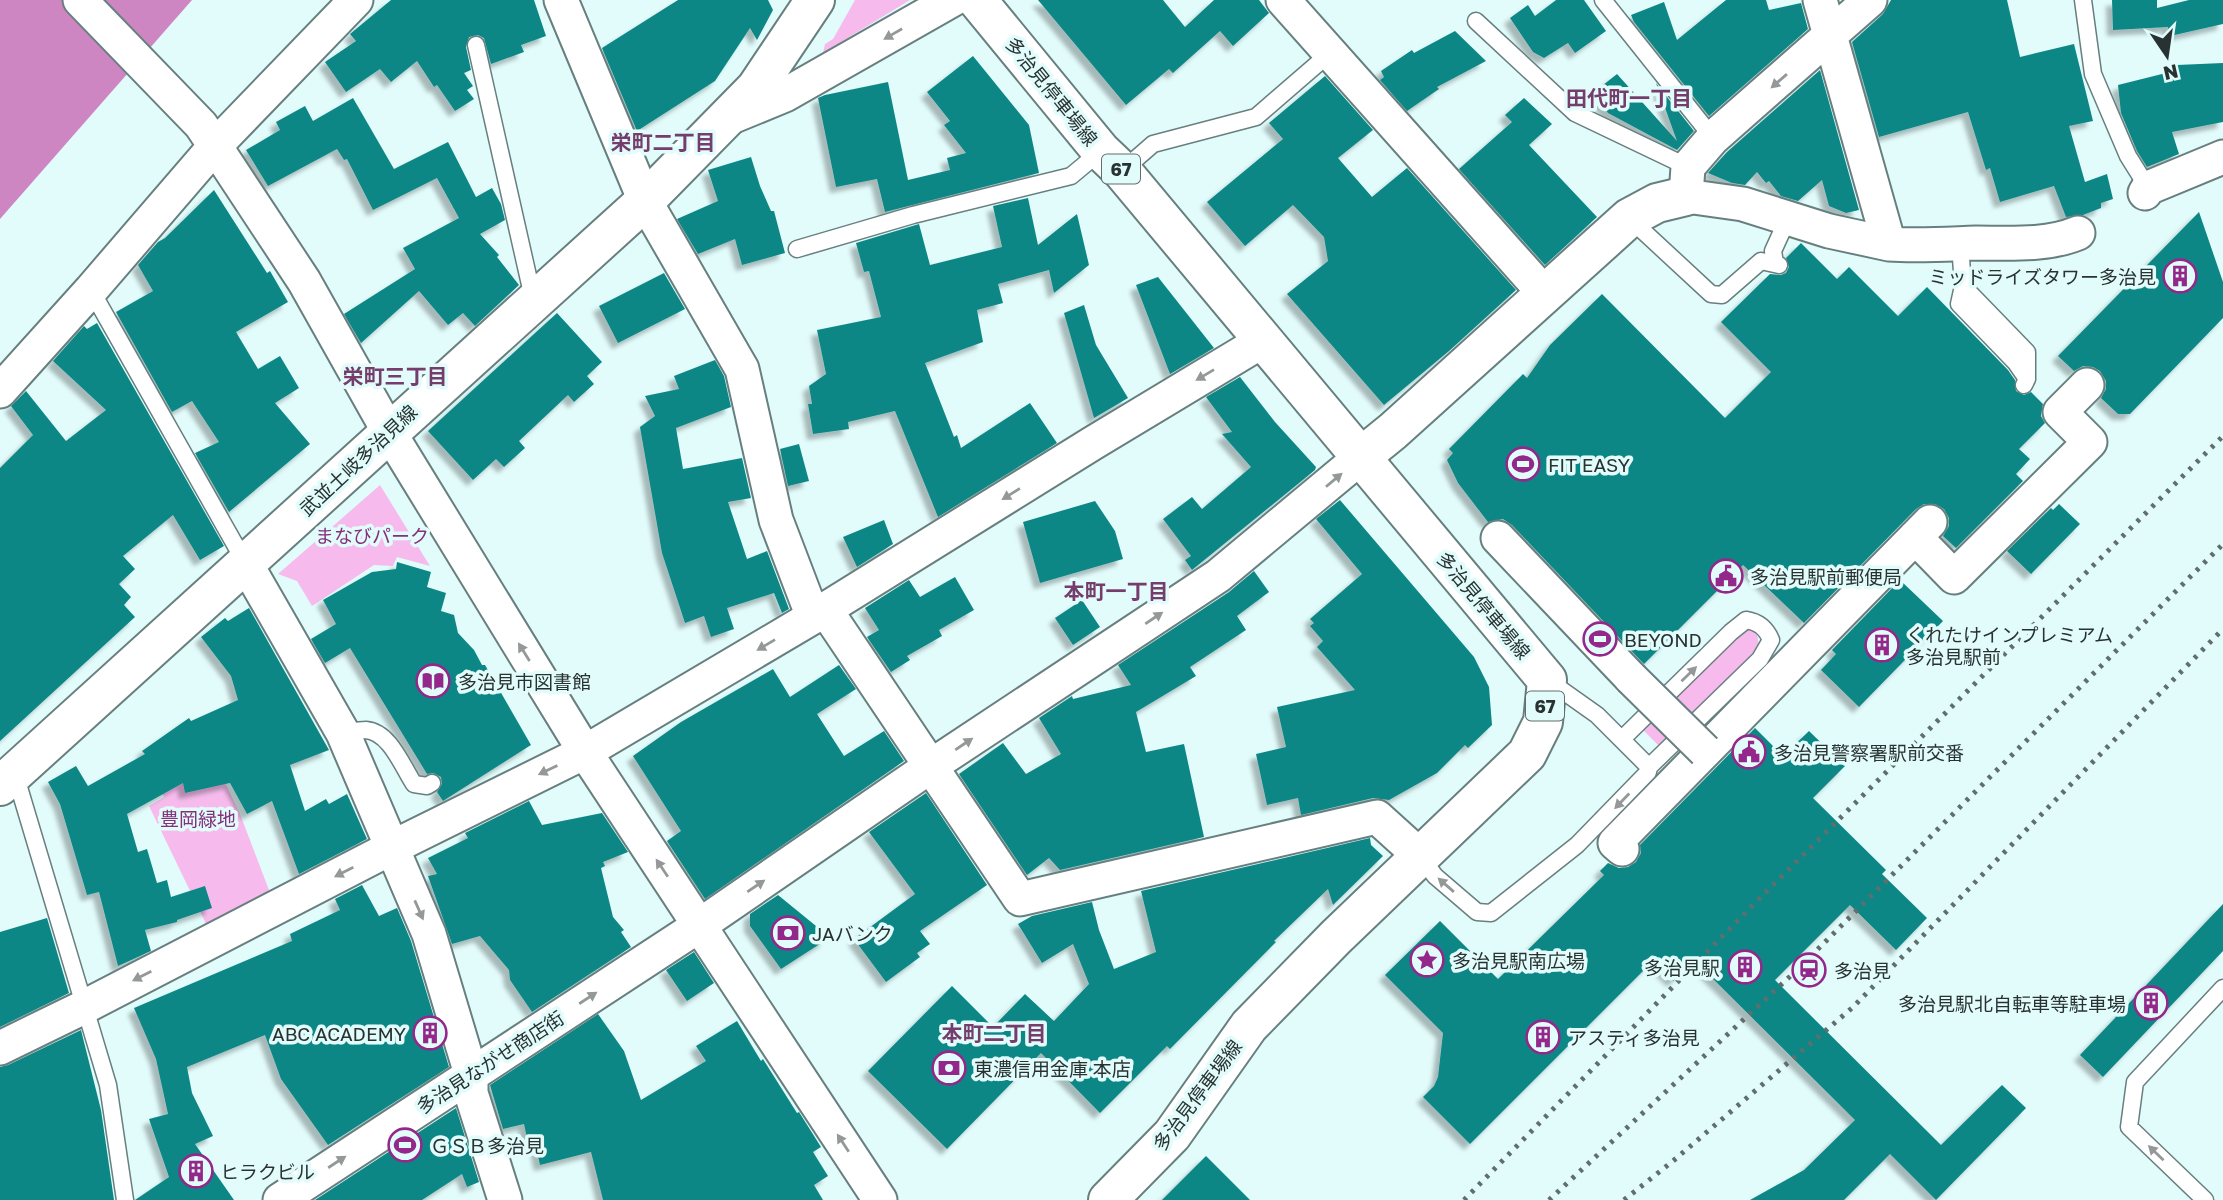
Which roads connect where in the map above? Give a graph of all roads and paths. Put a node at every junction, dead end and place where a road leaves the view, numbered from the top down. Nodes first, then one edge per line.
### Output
1 (80, 0) edge
2 (356, 0) edge
3 (561, 0) edge
4 (816, 0) edge
5 (952, 0) edge
6 (977, 0) edge
7 (1283, 0) edge
8 (1603, 0) edge
9 (1820, 0) edge
10 (1870, 0) edge
11 (2083, 0) edge
12 (1476, 21) dead end
13 (1830, 36) junction
14 (477, 46) dead end
15 (1330, 53) junction
16 (727, 119) junction
17 (208, 135) junction
18 (1713, 138) junction
19 (2223, 157) edge
20 (1112, 161) junction
21 (1687, 181) junction
22 (2146, 190) joint
23 (645, 201) junction
24 (1629, 218) junction
25 (1788, 218) junction
26 (2078, 233) dead end
27 (1889, 244) junction
28 (1960, 244) junction
29 (797, 249) dead end
30 (91, 290) junction
31 (1545, 294) junction
32 (534, 301) junction
33 (1264, 340) junction
34 (2026, 382) dead end
35 (2088, 385) dead end
36 (0, 391) edge
37 (389, 432) junction
38 (1361, 457) junction
39 (1498, 538) dead end
40 (246, 564) junction
41 (819, 613) junction
42 (1547, 680) junction
43 (343, 733) junction
44 (1622, 738) junction
45 (1704, 751) junction
46 (585, 752) junction
47 (931, 766) junction
48 (1648, 767) junction
49 (7, 780) edge
50 (432, 783) dead end
51 (391, 848) junction
52 (1622, 849) dead end
53 (1419, 855) junction
54 (700, 925) junction
55 (2223, 988) edge
56 (84, 1007) junction
57 (0, 1048) edge
58 (471, 1074) junction
59 (2223, 1198) edge
60 (125, 1200) edge
61 (280, 1200) edge
62 (505, 1200) edge
63 (880, 1200) edge
64 (1108, 1200) edge
65 (2205, 1200) edge
66 (2212, 1200) edge

1 - 17 street
2 - 17 street
3 - 23 street
4 - 16 main road, 武並土岐多治見線
5 -> 16 street
6 - 20 main road, 多治見停車場線 / 67
7 - 15 street
8 - 18 lane
9 - 13 street
10 - 13 street
11 - 22 lane
12 - 21 lane
13 -> 18 street
13 - 27 street
14 - 32 lane
15 - 20 lane
15 - 31 street
16 - 23 main road, 武並土岐多治見線
17 - 30 street
17 - 37 street
18 - 21 street
19 - 22 street
20 - 29 lane
20 - 33 main road, 多治見停車場線 / 67
21 - 24 main road
21 - 25 street
23 - 32 main road, 武並土岐多治見線
23 - 41 street
24 - 25 lane
24 - 31 main road
25 - 27 street
26 - 28 street
27 - 28 street
28 - 34 lane
30 - 36 street
30 - 40 lane
31 - 38 main road
32 - 37 main road, 武並土岐多治見線
33 - 38 main road, 多治見停車場線 / 67
33 -> 41 street
35 - 45 street
37 - 40 main road, 武並土岐多治見線
46 -> 37 street
38 - 42 main road, 多治見停車場線 / 67
47 -> 38 street, 多治見ながせ商店街
39 - 45 street, bridge
40 - 43 street
40 - 49 main road, 武並土岐多治見線
41 -> 46 street
41 - 47 street
42 - 44 lane
42 - 53 main road, 多治見停車場線 / 67
43 - 50 lane
43 - 51 street
44 - 48 lane
44 -> 48 lane
45 - 52 street
46 -> 51 street
54 -> 46 street
47 - 53 street
54 -> 47 street, 多治見ながせ商店街
48 -> 53 lane
49 - 56 lane
51 -> 56 street
51 -> 58 street
53 - 64 main road, 多治見停車場線 / 67
58 -> 54 street, 多治見ながせ商店街
63 -> 54 street
65 -> 55 lane
56 - 57 street
56 - 60 lane
61 -> 58 street, 多治見ながせ商店街
58 - 62 street
59 - 66 lane

